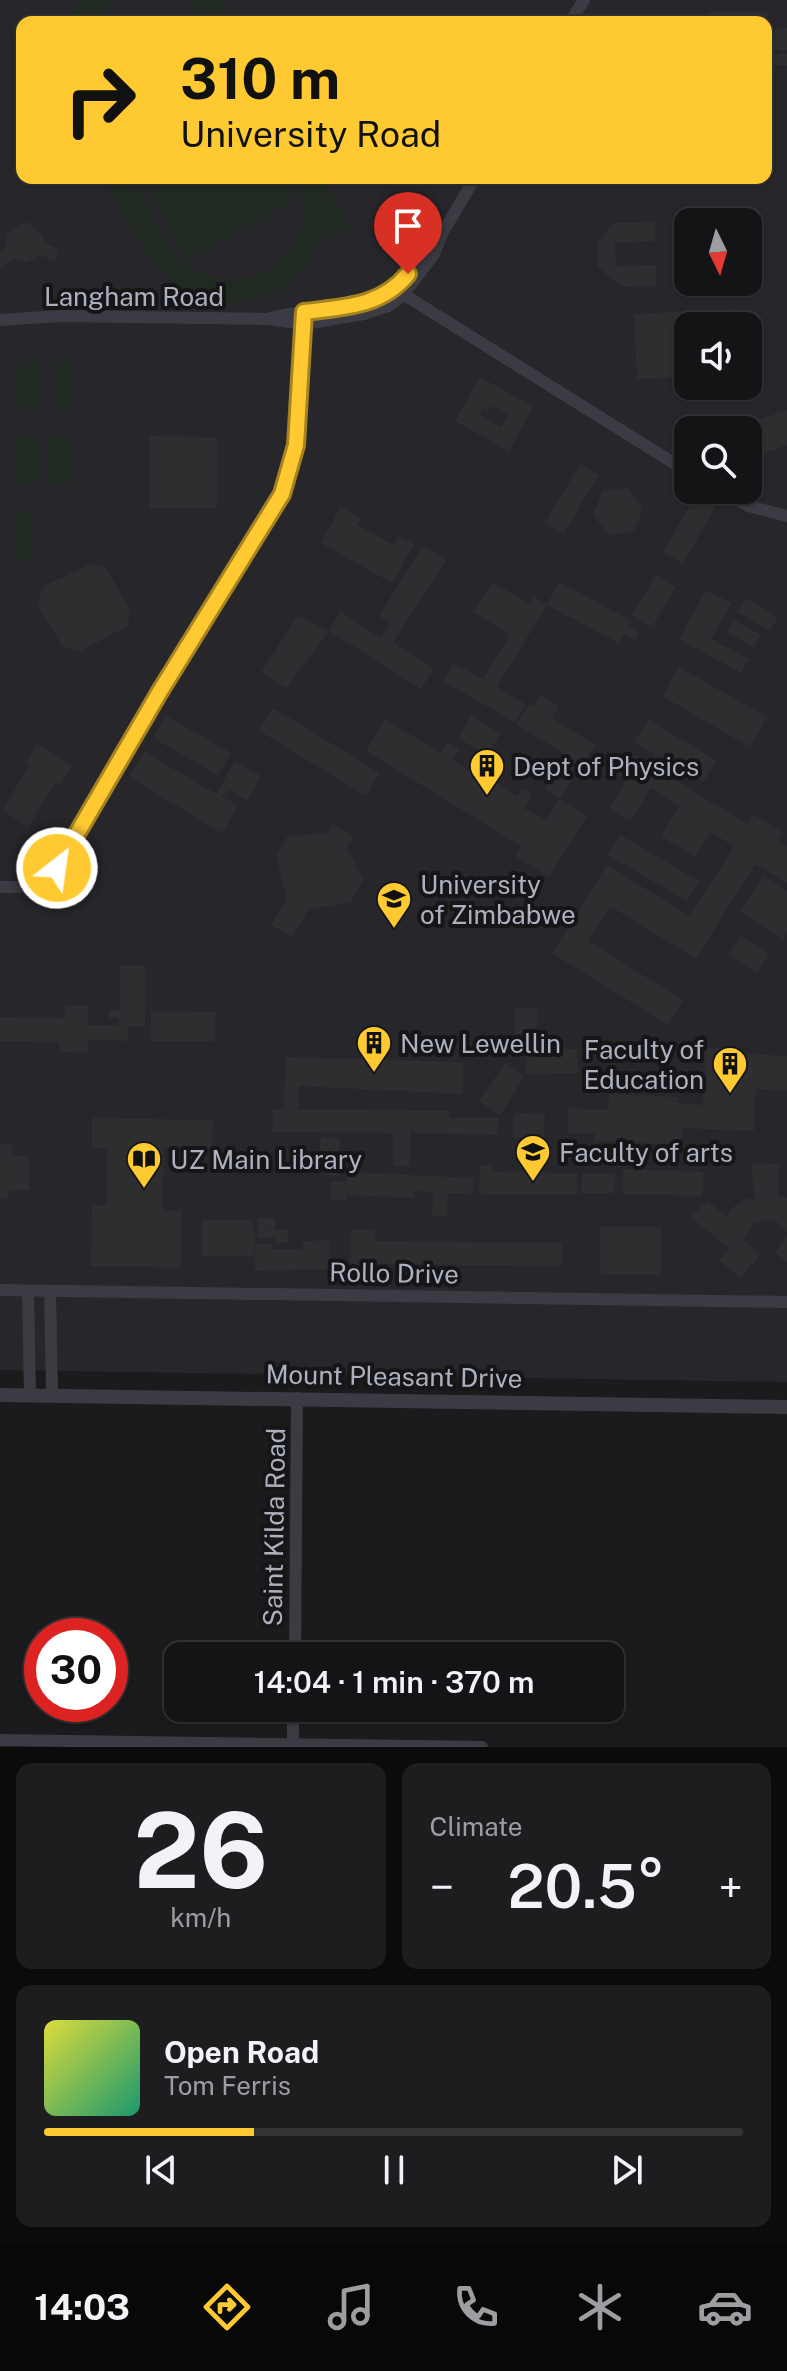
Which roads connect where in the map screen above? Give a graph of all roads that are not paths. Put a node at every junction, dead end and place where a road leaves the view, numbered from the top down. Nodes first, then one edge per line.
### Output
1 (471, 184) edge
2 (398, 293) junction
3 (305, 318) junction
4 (0, 320) edge
5 (674, 463) edge
6 (744, 504) edge
7 (787, 515) edge
8 (0, 887) edge
9 (0, 1290) edge
10 (28, 1291) junction
11 (50, 1291) junction
12 (787, 1302) edge
13 (0, 1395) edge
14 (30, 1395) junction
15 (52, 1396) junction
16 (297, 1398) junction
17 (787, 1407) edge
18 (295, 1642) edge
19 (293, 1722) edge
20 (0, 1740) edge
21 (293, 1746) edge
22 (482, 1747) edge

1 - 2 street
2 - 3 street, Langham Road
2 - 5 street
3 - 4 street, Langham Road
3 - 8 street
6 - 7 street
9 - 10 street, Rollo Drive
10 - 11 street, Rollo Drive
10 - 14 street
11 - 12 street, Rollo Drive
11 - 15 street
13 - 14 street, Mount Pleasant Drive
14 - 15 street, Mount Pleasant Drive
15 - 16 street, Mount Pleasant Drive
16 - 17 street, Mount Pleasant Drive
16 - 18 street, Saint Kilda Road
19 - 21 street
20 - 21 street
21 - 22 street

